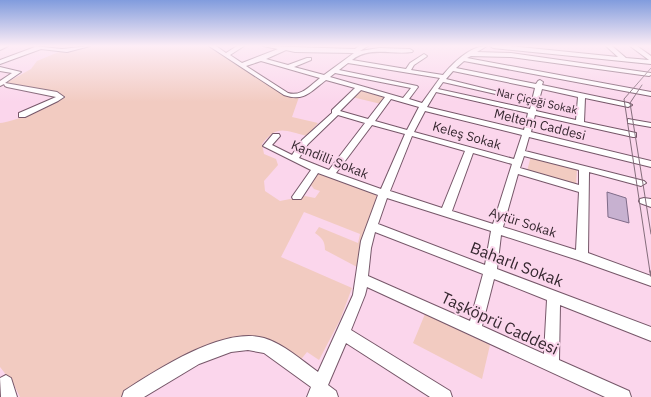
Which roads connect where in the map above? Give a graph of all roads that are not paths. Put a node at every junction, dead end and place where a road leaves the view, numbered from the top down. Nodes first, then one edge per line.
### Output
1 (242, 65) edge
2 (280, 65) edge
3 (294, 65) edge
4 (342, 65) edge
5 (392, 65) edge
6 (412, 65) edge
7 (458, 65) edge
8 (498, 65) edge
9 (514, 65) edge
10 (571, 65) edge
11 (576, 65) edge
12 (619, 65) edge
13 (288, 67) junction
14 (513, 68) junction
15 (0, 69) edge
16 (408, 70) junction
17 (334, 71) junction
18 (541, 73) junction
19 (649, 74) dead end
20 (446, 76) junction
21 (611, 77) junction
22 (324, 78) junction
23 (566, 78) junction
24 (507, 81) junction
25 (4, 85) edge
26 (540, 87) junction
27 (0, 88) edge
28 (358, 88) junction
29 (435, 90) junction
30 (500, 93) junction
31 (651, 94) edge
32 (582, 95) junction
33 (389, 96) junction
34 (404, 100) junction
35 (496, 103) junction
36 (628, 105) dead end
37 (424, 107) junction
38 (533, 112) junction
39 (335, 113) junction
40 (22, 115) dead end
41 (631, 121) dead end
42 (580, 122) junction
43 (370, 123) junction
44 (651, 125) edge
45 (409, 132) junction
46 (526, 134) junction
47 (633, 134) dead end
48 (276, 136) dead end
49 (470, 150) junction
50 (520, 152) junction
51 (294, 159) junction
52 (651, 164) edge
53 (517, 167) junction
54 (584, 168) junction
55 (316, 169) junction
56 (331, 174) junction
57 (641, 183) dead end
58 (584, 190) junction
59 (384, 193) junction
60 (297, 197) dead end
61 (446, 212) junction
62 (372, 226) junction
63 (497, 228) junction
64 (582, 256) junction
65 (490, 272) junction
66 (363, 279) junction
67 (651, 281) edge
68 (554, 296) junction
69 (474, 330) junction
70 (343, 333) junction
71 (651, 334) edge
72 (551, 365) junction
73 (0, 386) edge
74 (321, 391) edge
75 (9, 397) edge
76 (130, 397) edge
77 (444, 397) edge
78 (622, 397) edge

1 - 22 street
2 - 13 street, Meltem Caddesi
3 - 13 street
4 - 17 street
5 - 16 street
6 - 16 street
7 - 20 street
8 - 14 street
9 - 14 street
10 - 23 street
11 - 21 street
12 - 21 street
13 - 22 street, Meltem Caddesi
14 - 18 street
15 - 25 street
16 - 20 street
17 - 22 street
17 - 34 street
18 - 23 street
18 - 26 street
19 - 21 street
20 - 24 street
20 - 29 street
20 - 30 street
21 - 23 street
21 - 31 street
22 - 28 street, Meltem Caddesi
24 - 26 street
24 - 30 street
25 - 27 street
25 - 40 street
26 - 32 street
26 - 38 street
28 - 33 street, Meltem Caddesi
28 - 39 street
29 - 35 street, Nar Çiçeği Sokak
29 - 37 street
30 - 35 street
32 - 36 street
32 - 42 street
33 - 34 street, Meltem Caddesi
33 - 43 street
34 - 37 street, Meltem Caddesi
35 - 38 street, Nar Çiçeği Sokak
37 - 45 street
37 - 46 street, Meltem Caddesi
38 - 42 street, Nar Çiçeği Sokak
38 - 46 street
39 - 43 street, Keleş Sokak
39 - 51 street
41 - 44 street
42 - 47 street, Nar Çiçeği Sokak
43 - 45 street, Keleş Sokak
43 - 56 street
45 - 49 street, Keleş Sokak
45 - 59 street
46 - 50 street
46 - 52 street, Meltem Caddesi
48 - 51 street, Kandilli Sokak
49 - 53 street, Keleş Sokak
49 - 61 street
50 - 53 street
50 - 54 street
51 - 55 street, Kandilli Sokak
53 - 58 street, Keleş Sokak
53 - 63 street
54 - 57 street
54 - 58 street
55 - 56 street, Kandilli Sokak
55 - 60 street
56 - 59 street, Kandilli Sokak
58 - 64 street
59 - 61 street, Aytür Sokak
59 - 62 street
61 - 63 street, Aytür Sokak
62 - 65 street, Baharlı Sokak
62 - 66 street
63 - 64 street, Aytür Sokak
63 - 65 street
64 - 67 street, Aytür Sokak
65 - 68 street, Baharlı Sokak
65 - 69 street
66 - 69 street, Taşköprü Caddesi
66 - 70 street
68 - 71 street, Baharlı Sokak
68 - 72 street
69 - 72 street, Taşköprü Caddesi
70 - 74 street
70 - 77 street
72 - 78 street, Taşköprü Caddesi
73 - 75 street
74 - 76 street

